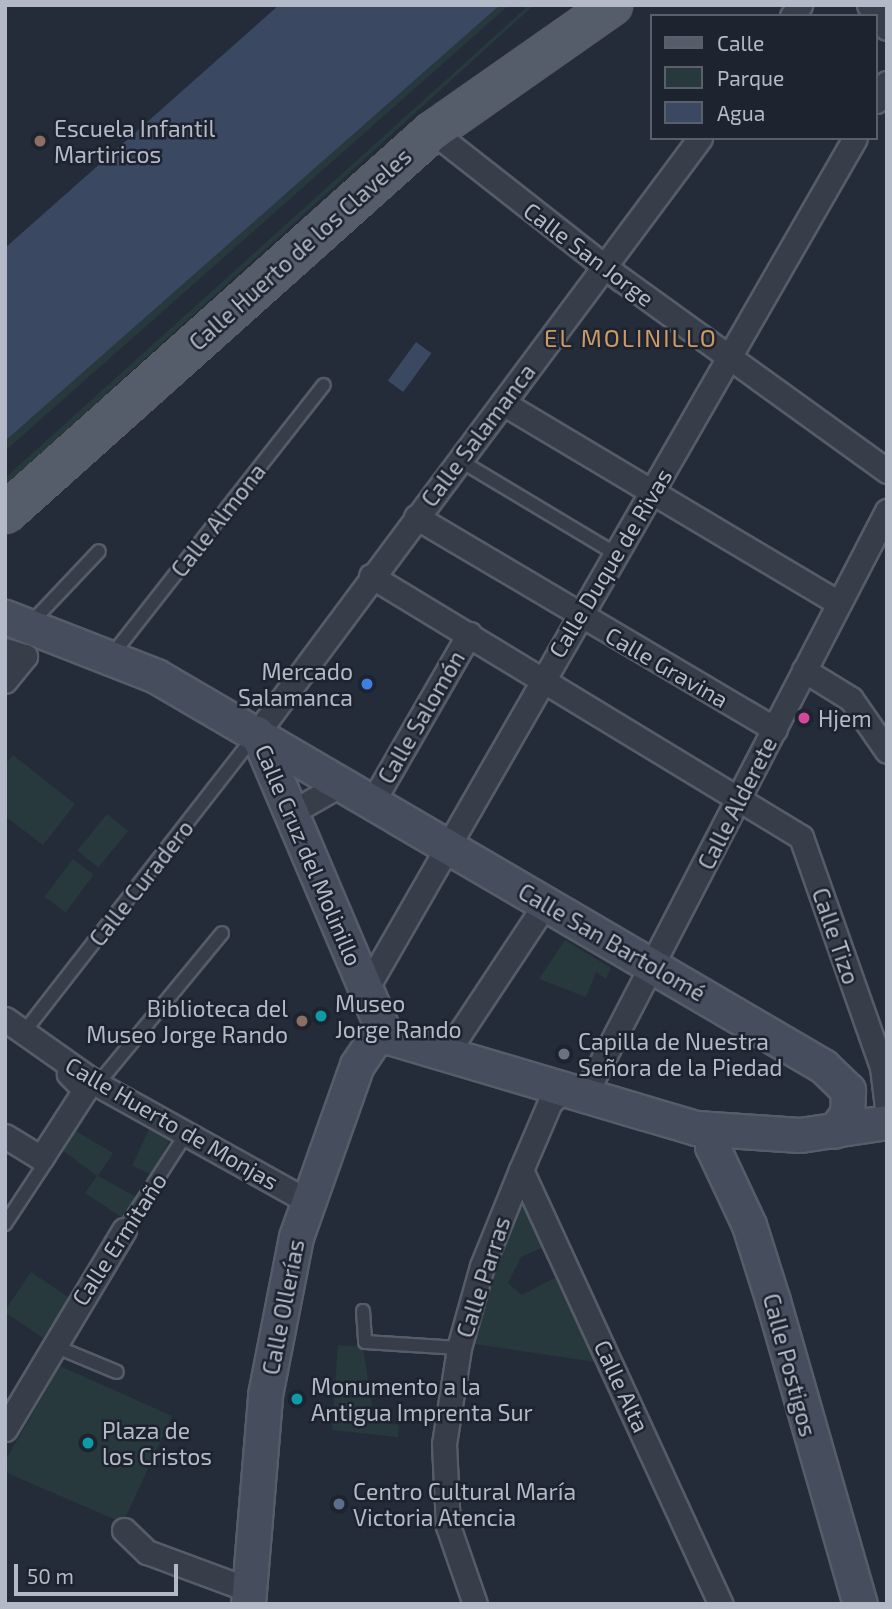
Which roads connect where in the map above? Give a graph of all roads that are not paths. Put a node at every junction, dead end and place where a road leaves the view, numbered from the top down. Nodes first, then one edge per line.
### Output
1 (612, 5) edge
2 (432, 131) junction
3 (698, 140) edge
4 (854, 140) edge
5 (604, 265) junction
6 (728, 358) junction
7 (324, 385) dead end
8 (503, 402) junction
9 (459, 460) junction
10 (887, 471) edge
11 (652, 491) junction
12 (887, 511) edge
13 (5, 513) edge
14 (416, 517) junction
15 (99, 551) dead end
16 (615, 554) junction
17 (371, 576) junction
18 (839, 603) junction
19 (579, 616) junction
20 (17, 622) edge
21 (469, 634) junction
22 (5, 650) edge
23 (112, 655) junction
24 (804, 670) junction
25 (541, 678) junction
26 (5, 681) edge
27 (851, 699) junction
28 (887, 719) edge
29 (775, 729) junction
30 (257, 733) junction
31 (887, 751) edge
32 (343, 783) junction
33 (739, 798) junction
34 (373, 801) junction
35 (294, 811) junction
36 (445, 844) junction
37 (546, 902) junction
38 (222, 933) dead end
39 (654, 965) junction
40 (366, 989) junction
41 (5, 1019) edge
42 (382, 1027) junction
43 (15, 1029) edge
44 (452, 1055) junction
45 (884, 1065) edge
46 (843, 1080) junction
47 (97, 1084) junction
48 (576, 1091) junction
49 (887, 1105) edge
50 (887, 1122) edge
51 (713, 1130) junction
52 (834, 1131) junction
53 (186, 1134) junction
54 (5, 1136) edge
55 (521, 1170) junction
56 (307, 1201) junction
57 (5, 1224) edge
58 (124, 1230) joint
59 (363, 1311) dead end
60 (52, 1345) junction
61 (459, 1348) junction
62 (117, 1373) dead end
63 (5, 1429) edge
64 (124, 1530) dead end
65 (249, 1597) edge
66 (475, 1604) edge
67 (721, 1604) edge
68 (860, 1604) edge

1 - 2 main road, Calle Huerto de los Claveles
2 - 5 street, Calle San Jorge
2 - 13 main road, Calle Huerto de los Claveles
3 - 5 street, Calle Salamanca
4 - 6 street, Calle Duque de Rivas
5 - 6 street, Calle San Jorge
5 - 8 street, Calle Salamanca
6 - 10 street, Calle San Jorge
6 - 11 street, Calle Duque de Rivas
7 - 23 lane, Calle Almona
8 - 9 street, Calle Salamanca
8 - 11 street
9 - 14 street, Calle Salamanca
9 - 16 lane
11 - 16 street, Calle Duque de Rivas
11 - 18 street
12 - 18 street, Calle Alderete
14 - 17 street, Calle Salamanca
14 - 19 street, Calle Gravina
15 - 20 lane
16 - 19 street, Calle Duque de Rivas
17 - 21 street, Calle Tizo
17 - 30 street, Calle Salamanca
18 - 24 street, Calle Alderete
19 - 25 street, Calle Duque de Rivas
19 - 29 street, Calle Gravina
20 - 23 main road, Calle Cruz del Molinillo
21 - 25 street, Calle Tizo
21 - 34 street, Calle Salomón
22 - 26 street
23 - 30 main road, Calle Cruz del Molinillo
24 - 27 street
24 - 29 street, Calle Alderete
25 - 33 street, Calle Tizo
25 - 36 street, Calle Duque de Rivas
27 - 28 street
27 - 31 street
29 - 33 street, Calle Alderete
30 - 32 main road, Calle San Bartolomé
30 - 35 main road, Calle Cruz del Molinillo
30 - 43 lane, Calle Curadero
32 - 34 main road, Calle San Bartolomé
32 - 35 street
33 - 39 street, Calle Alderete
33 - 45 street, Calle Tizo
34 - 36 main road, Calle San Bartolomé
35 - 40 main road, Calle Cruz del Molinillo
36 - 37 main road, Calle San Bartolomé
36 - 40 street, Calle Duque de Rivas
37 - 39 main road, Calle San Bartolomé
37 - 44 street
38 - 47 lane
39 - 46 main road, Calle San Bartolomé
39 - 48 street, Calle Alderete
40 - 42 main road, Calle Cruz del Molinillo
41 - 43 street, Calle Huerto de Monjas
42 - 44 main road
42 - 56 main road, Calle Ollerías
43 - 47 street, Calle Huerto de Monjas
43 - 54 street
44 - 48 main road
45 - 46 street
45 - 49 street, Calle Tizo
46 - 52 main road
47 - 53 street, Calle Huerto de Monjas
47 - 57 lane
48 - 51 main road
48 - 55 street, Calle Parras
50 - 52 main road
51 - 52 main road
51 - 68 main road, Calle Postigos
53 - 56 street, Calle Huerto de Monjas
53 - 58 lane, Calle Ermitaño
55 - 61 street, Calle Parras
55 - 67 street, Calle Alta
56 - 65 main road, Calle Ollerías
58 - 60 street, Calle Ermitaño
59 - 61 lane
60 - 62 lane
60 - 63 street
61 - 66 street, Calle Parras
64 - 65 street

